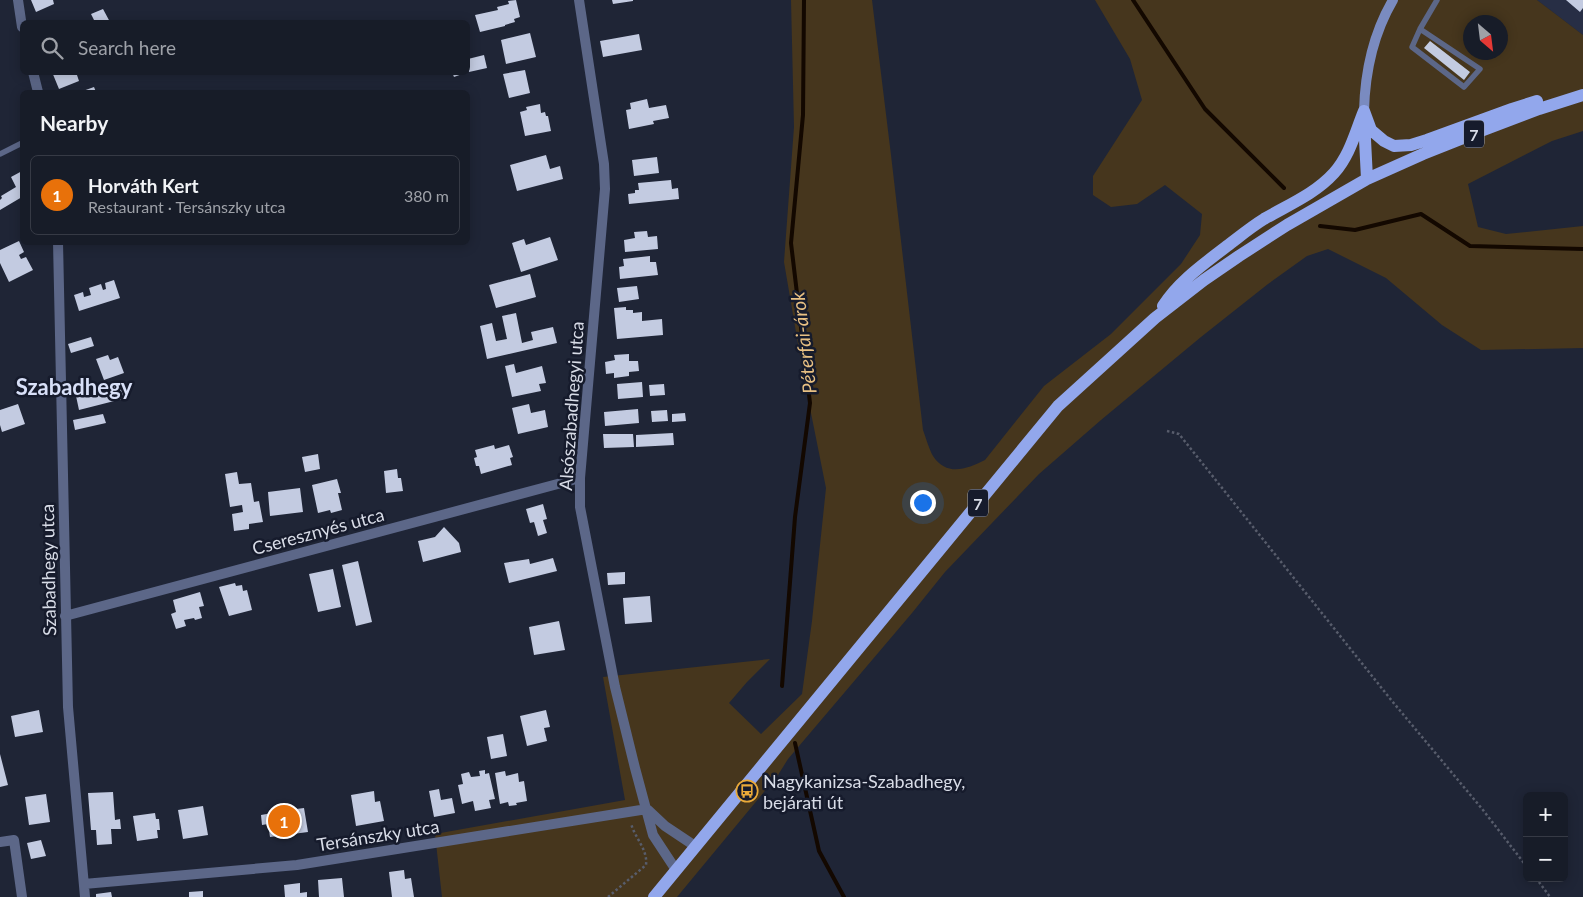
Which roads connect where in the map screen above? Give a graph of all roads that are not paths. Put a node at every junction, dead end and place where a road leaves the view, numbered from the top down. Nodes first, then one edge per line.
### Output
1 (18, 0) edge
2 (579, 0) edge
3 (1393, 0) edge
4 (1437, 0) edge
5 (21, 20) edge
6 (1420, 29) junction
7 (34, 75) edge
8 (1583, 88) edge
9 (38, 90) edge
10 (1583, 95) edge
11 (1364, 111) junction
12 (20, 144) edge
13 (0, 154) edge
14 (1367, 180) junction
15 (58, 245) edge
16 (1155, 318) junction
17 (580, 478) junction
18 (65, 616) junction
19 (647, 809) junction
20 (0, 842) edge
21 (695, 846) junction
22 (676, 870) junction
23 (84, 884) junction
24 (22, 897) edge
25 (85, 897) edge
26 (654, 897) edge

1 - 5 street
2 - 17 street, Alsószabadhegyi utca
3 - 11 street
4 - 6 lane
6 - 6 lane
7 - 9 street
8 - 11 main road
10 - 14 main road, 7
11 - 14 main road
11 - 16 main road
12 - 13 lane
14 - 16 main road, 7
15 - 18 street, Szabadhegy utca
16 - 21 main road, 7
17 - 18 street, Cseresznyés utca
17 - 19 street, Alsószabadhegyi utca
18 - 23 street, Szabadhegy utca
19 - 21 street
19 - 22 street, Alsószabadhegyi utca
19 - 23 street, Tersánszky utca
20 - 24 street
21 - 22 main road, 7
22 - 26 main road, 7
23 - 25 street, Szabadhegy utca

